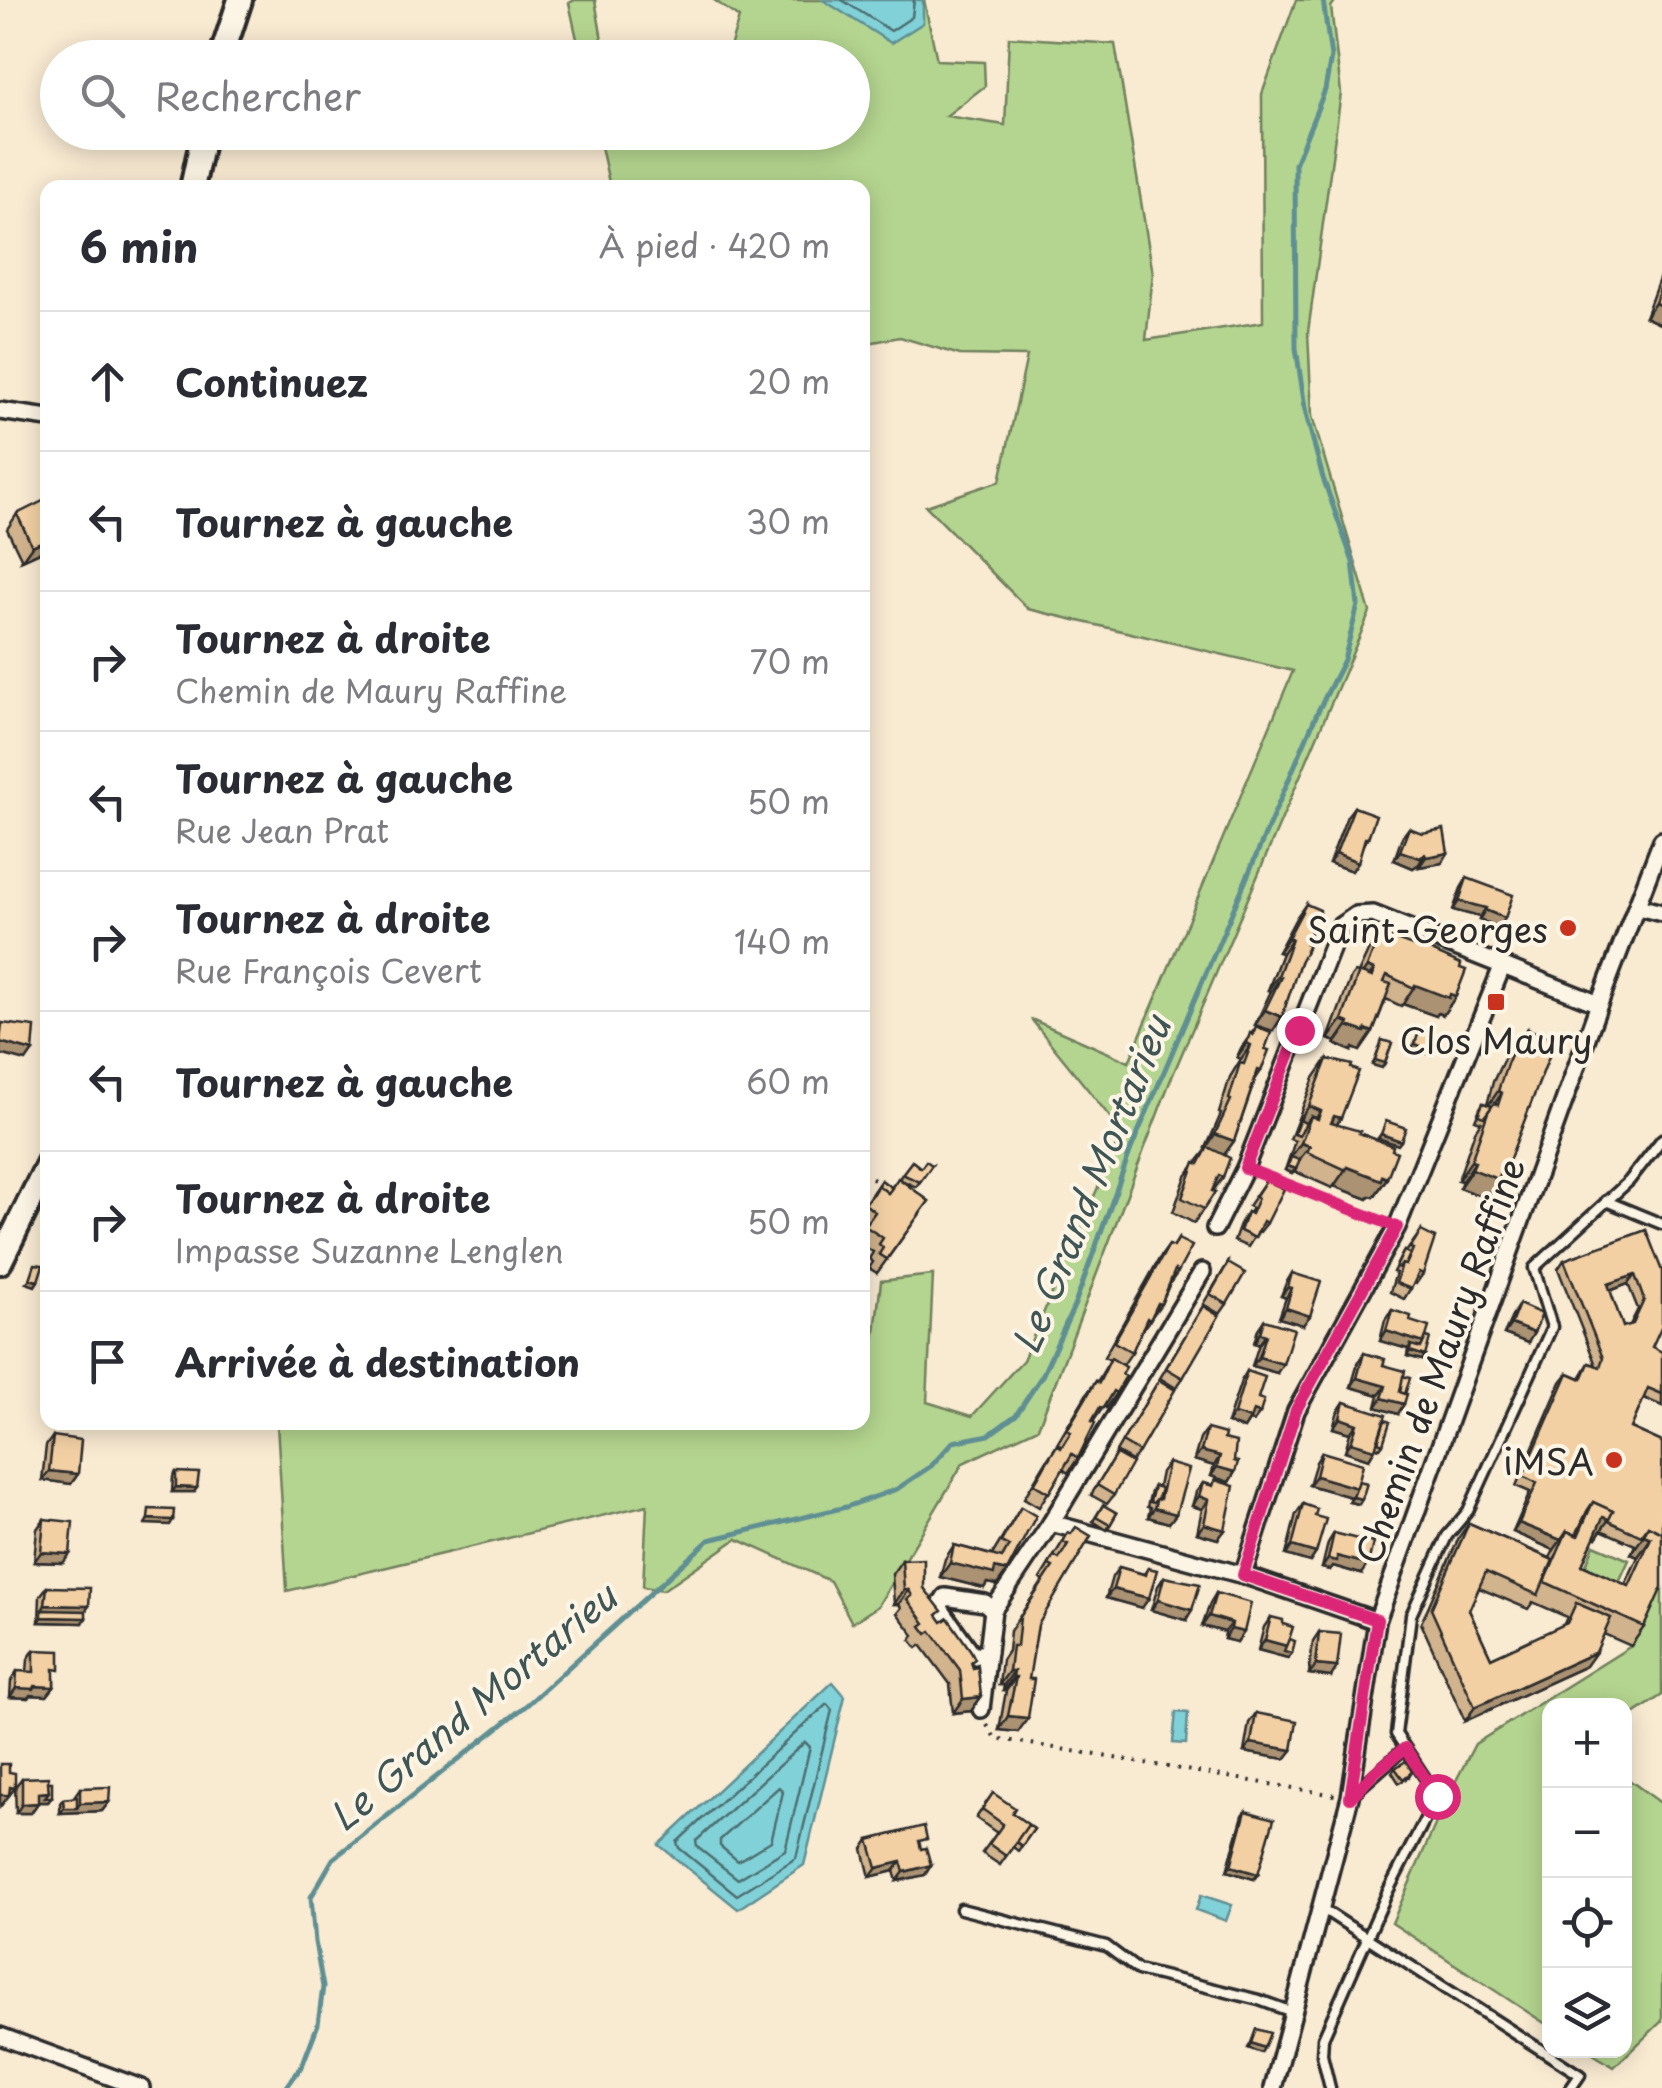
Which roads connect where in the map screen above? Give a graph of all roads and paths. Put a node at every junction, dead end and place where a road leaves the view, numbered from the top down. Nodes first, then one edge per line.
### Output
1 (240, 0) edge
2 (228, 40) edge
3 (200, 150) edge
4 (194, 180) edge
5 (0, 411) edge
6 (40, 417) edge
7 (1662, 840) edge
8 (1638, 907) junction
9 (1662, 913) edge
10 (1502, 967) junction
11 (1599, 1004) junction
12 (1662, 1140) edge
13 (1245, 1168) junction
14 (870, 1177) edge
15 (40, 1180) edge
16 (897, 1188) edge
17 (1606, 1201) junction
18 (1662, 1224) edge
19 (1397, 1227) junction
20 (1215, 1228) dead end
21 (0, 1262) edge
22 (1202, 1272) dead end
23 (1051, 1523) junction
24 (1243, 1575) junction
25 (993, 1610) junction
26 (1377, 1620) junction
27 (988, 1652) junction
28 (981, 1709) joint
29 (1405, 1748) junction
30 (1350, 1798) junction
31 (1321, 1908) junction
32 (961, 1910) dead end
33 (1367, 1938) junction
34 (1295, 2013) junction
35 (0, 2036) edge
36 (141, 2088) edge
37 (1274, 2088) edge
38 (1330, 2088) edge
39 (1571, 2088) edge

1 - 2 main road
3 - 4 main road
5 - 6 street
7 - 8 street, Chemin de Maury Raffine
8 - 9 street
8 - 11 street, Chemin de Maury Raffine
10 - 11 street
10 - 13 street
10 - 19 street
11 - 26 street, Chemin de Maury Raffine
12 - 17 lane
13 - 19 path
13 - 20 street
14 - 16 path
15 - 21 main road
17 - 18 lane
17 - 29 lane
19 - 24 street
22 - 23 street
23 - 24 street
23 - 25 street
24 - 26 street
25 - 27 street
25 - 27 street
26 - 30 street, Chemin de Maury Raffine
27 - 28 street
28 - 30 path
29 - 30 lane
29 - 33 lane
30 - 31 street, Chemin de Maury Raffine
31 - 33 lane
31 - 34 street, Chemin de Maury Raffine
32 - 34 lane
33 - 38 lane
33 - 39 lane
34 - 37 street, Chemin de Maury Raffine
35 - 36 street

